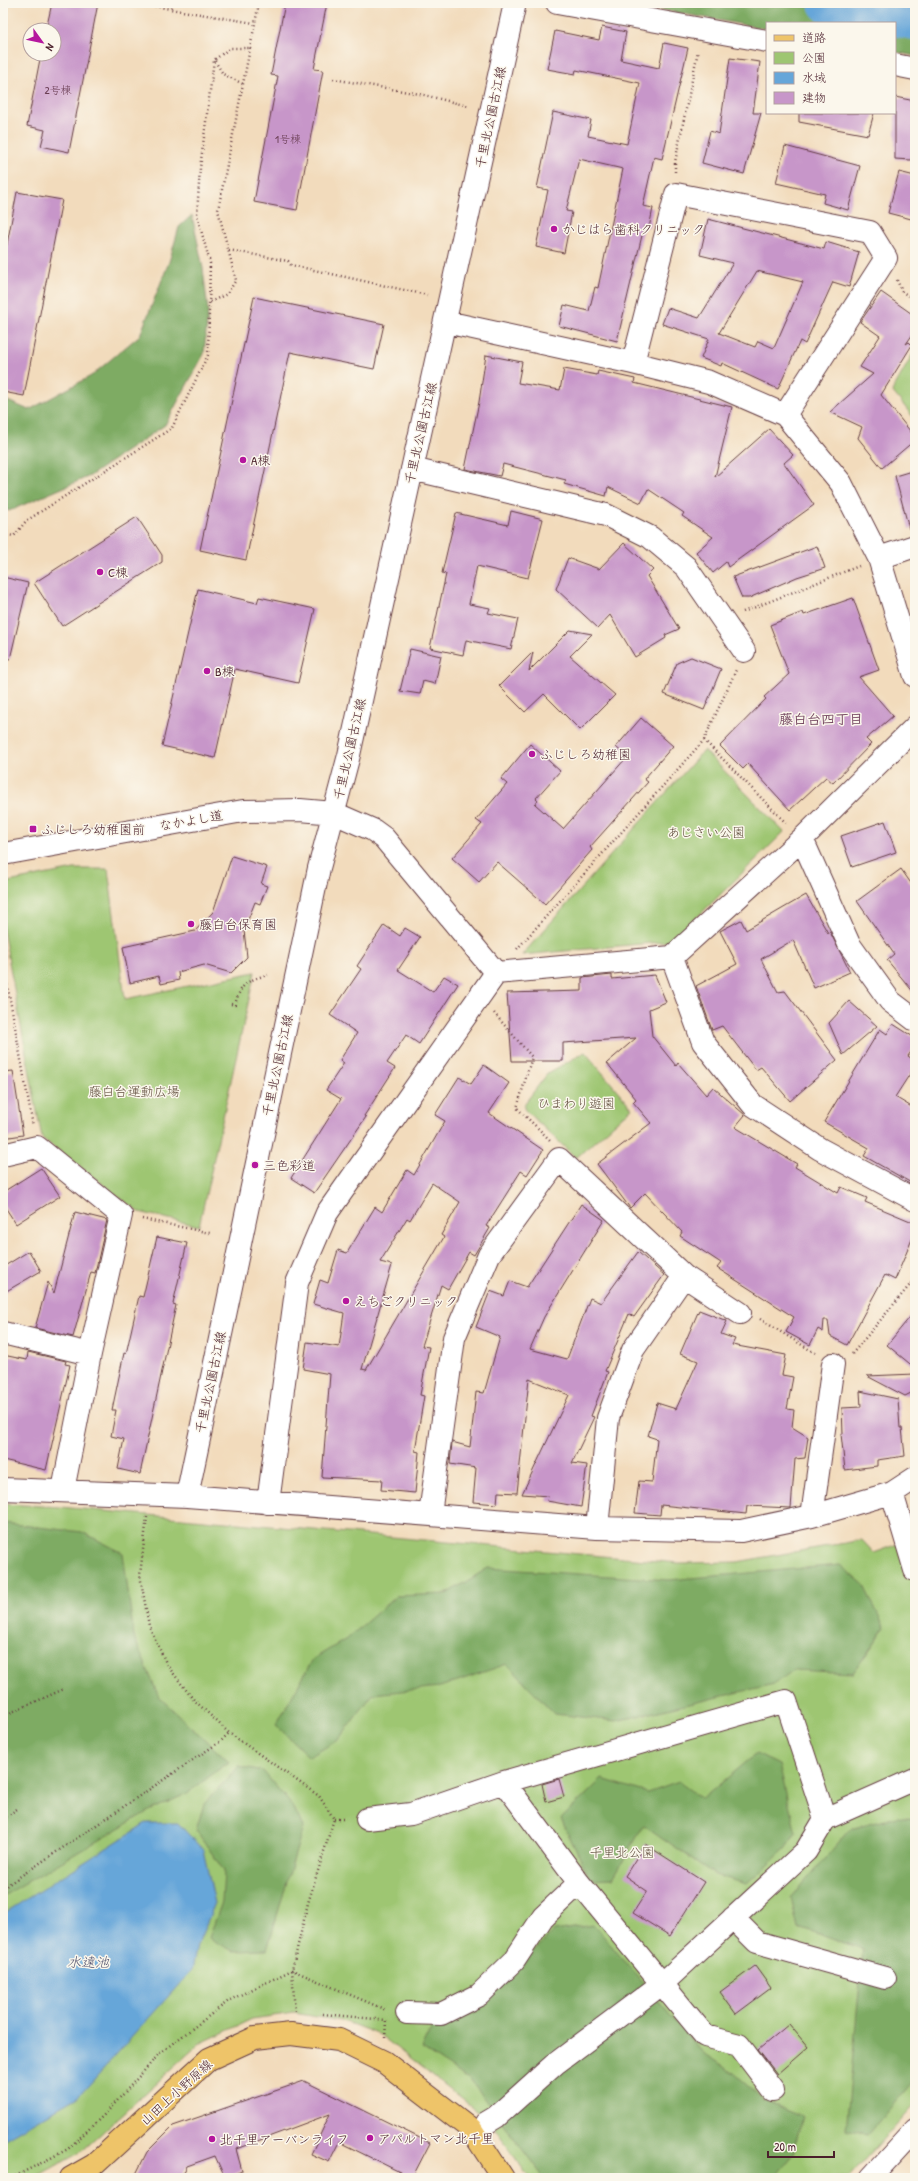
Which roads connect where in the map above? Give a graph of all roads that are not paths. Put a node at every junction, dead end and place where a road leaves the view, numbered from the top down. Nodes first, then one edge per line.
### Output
1 (515, 3) edge
2 (557, 3) edge
3 (766, 41) edge
4 (896, 65) edge
5 (915, 69) edge
6 (446, 322) junction
7 (633, 363) junction
8 (784, 415) junction
9 (412, 469) junction
10 (915, 546) edge
11 (879, 558) junction
12 (744, 651) road end
13 (915, 676) edge
14 (915, 727) edge
15 (334, 813) junction
16 (802, 839) junction
17 (3, 854) edge
18 (672, 957) junction
19 (496, 973) junction
20 (915, 1020) edge
21 (3, 1155) edge
22 (915, 1200) edge
23 (684, 1276) junction
24 (740, 1314) road end
25 (3, 1333) edge
26 (90, 1354) junction
27 (833, 1364) road end
28 (915, 1478) edge
29 (3, 1489) edge
30 (63, 1490) junction
31 (892, 1493) junction
32 (187, 1496) junction
33 (268, 1503) junction
34 (430, 1514) junction
35 (812, 1516) junction
36 (597, 1528) junction
37 (915, 1570) edge
38 (915, 1779) edge
39 (504, 1782) junction
40 (367, 1818) dead end
41 (825, 1819) junction
42 (579, 1883) junction
43 (733, 1918) junction
44 (885, 1978) dead end
45 (663, 1983) junction
46 (406, 2013) dead end
47 (773, 2090) dead end
48 (486, 2123) dead end
49 (915, 2130) edge
50 (71, 2178) edge
51 (503, 2178) edge
52 (871, 2178) edge

1 - 6 street, 千里北公園古江線
2 - 3 street
4 - 5 street
6 - 7 street
6 - 9 street, 千里北公園古江線
7 - 8 street
7 - 8 street
8 - 11 street
9 - 12 street
9 - 15 street, 千里北公園古江線
10 - 11 street
11 - 13 street
14 - 16 street
15 - 17 street, なかよし道
15 - 19 street, なかよし道
15 - 32 street, 千里北公園古江線
16 - 18 street
16 - 20 street
18 - 19 street
18 - 22 street
19 - 33 street
21 - 26 street
23 - 24 street
23 - 34 street
23 - 36 street
25 - 26 street
26 - 30 street
27 - 35 street
28 - 31 street
29 - 30 street
30 - 32 street
31 - 35 street
31 - 37 street
32 - 33 street
33 - 34 street
34 - 36 street
35 - 36 street
38 - 41 street
39 - 40 street
39 - 41 street
39 - 42 street
41 - 43 street
42 - 45 street
42 - 46 street
43 - 44 street
43 - 45 street
45 - 47 street
45 - 48 street
49 - 52 street
50 - 51 main road, 山田上小野原線

